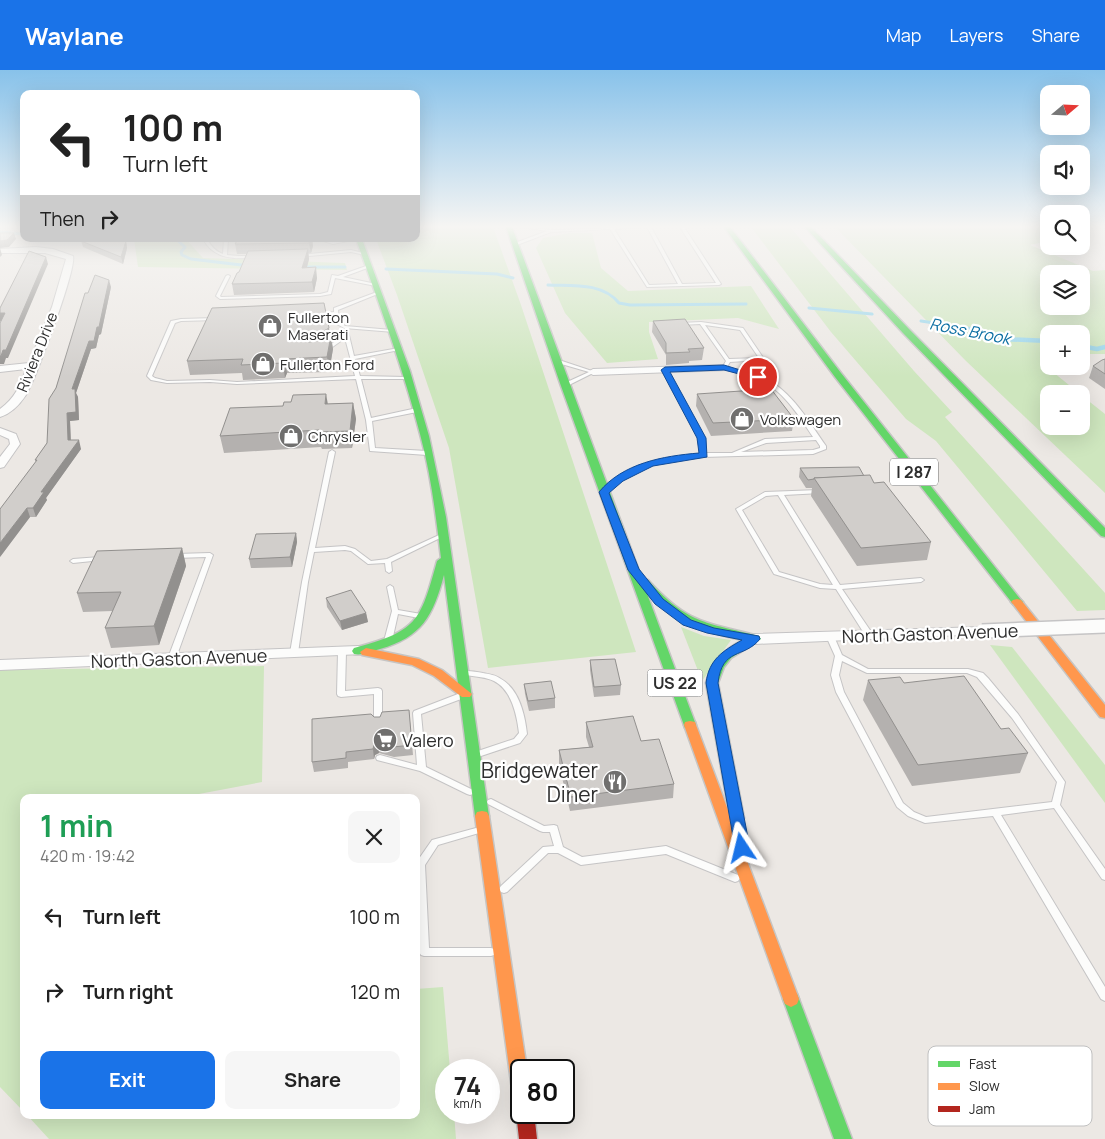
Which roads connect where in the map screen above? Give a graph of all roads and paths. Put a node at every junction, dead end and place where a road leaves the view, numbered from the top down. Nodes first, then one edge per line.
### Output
1 (228, 276) dead end
2 (65, 277) edge
3 (333, 277) edge
4 (338, 277) edge
5 (372, 277) edge
6 (527, 277) edge
7 (642, 277) edge
8 (677, 277) edge
9 (714, 277) edge
10 (764, 277) edge
11 (855, 277) edge
12 (681, 285) junction
13 (376, 289) junction
14 (335, 313) junction
15 (309, 315) edge
16 (221, 318) edge
17 (701, 323) junction
18 (675, 324) edge
19 (344, 327) junction
20 (393, 331) junction
21 (347, 335) junction
22 (399, 349) junction
23 (317, 352) edge
24 (352, 358) junction
25 (556, 361) junction
26 (726, 364) junction
27 (33, 366) junction
28 (0, 369) edge
29 (665, 370) junction
30 (594, 372) junction
31 (358, 377) junction
32 (408, 378) junction
33 (565, 386) junction
34 (417, 410) junction
35 (0, 414) edge
36 (369, 420) junction
37 (0, 431) edge
38 (817, 438) junction
39 (332, 452) dead end
40 (428, 453) junction
41 (731, 454) junction
42 (703, 455) junction
43 (0, 464) edge
44 (828, 491) edge
45 (604, 492) junction
46 (780, 493) junction
47 (1105, 534) edge
48 (444, 536) junction
49 (312, 550) junction
50 (446, 550) junction
51 (164, 556) edge
52 (108, 559) edge
53 (73, 561) dead end
54 (388, 561) junction
55 (634, 570) junction
56 (389, 571) dead end
57 (921, 580) dead end
58 (390, 587) dead end
59 (838, 588) junction
60 (395, 611) junction
61 (426, 617) junction
62 (1105, 626) edge
63 (830, 636) junction
64 (870, 636) junction
65 (754, 639) junction
66 (388, 644) junction
67 (358, 651) junction
68 (342, 652) junction
69 (294, 654) junction
70 (839, 656) junction
71 (172, 658) junction
72 (0, 665) edge
73 (462, 671) junction
74 (466, 694) junction
75 (417, 713) junction
76 (407, 714) edge
77 (1105, 714) edge
78 (388, 716) edge
79 (474, 755) junction
80 (380, 758) dead end
81 (422, 769) junction
82 (478, 796) junction
83 (1056, 805) junction
84 (995, 812) junction
85 (484, 829) junction
86 (559, 849) junction
87 (1105, 876) edge
88 (748, 883) junction
89 (494, 898) junction
90 (502, 952) junction
91 (420, 953) edge
92 (1105, 996) edge
93 (517, 1059) edge
94 (526, 1124) edge
95 (528, 1139) edge
96 (843, 1139) edge

1 - 3 lane
2 - 27 street, Riviera Drive
4 - 13 lane
5 - 13 highway
6 - 25 highway, US 22
7 - 12 lane
8 - 12 lane
9 - 12 lane
10 - 77 highway, I 287
11 - 47 highway
13 - 14 lane
13 - 20 highway
14 - 15 lane
14 - 19 lane
16 - 31 lane
17 - 18 lane
17 - 26 lane
17 - 26 lane
19 - 20 lane
19 - 21 lane
20 - 22 highway
21 - 23 lane
21 - 24 lane
22 - 24 lane
22 - 32 highway
24 - 31 lane
25 - 30 lane
25 - 33 highway, US 22
26 - 29 street
26 - 38 lane
27 - 28 street
27 - 35 street, Riviera Drive
29 - 30 street
29 - 42 lane
30 - 33 lane
31 - 32 lane
31 - 36 lane
32 - 34 highway
33 - 45 highway, US 22
34 - 36 lane
34 - 40 highway
36 - 40 lane
37 - 43 street
38 - 41 lane
38 - 41 lane
39 - 49 lane
40 - 48 highway
41 - 42 lane
42 - 45 lane
44 - 46 lane
45 - 55 highway, US 22
46 - 59 lane
46 - 59 lane
48 - 50 highway
48 - 54 lane
49 - 54 lane
49 - 69 lane
50 - 61 highway
50 - 73 highway
51 - 71 lane
52 - 53 lane
54 - 56 lane
55 - 65 highway
55 - 88 highway, US 22
57 - 59 lane
58 - 60 lane
59 - 64 lane
60 - 61 lane
60 - 66 lane
61 - 66 highway
62 - 64 street, North Gaston Avenue, bridge
63 - 64 street, North Gaston Avenue
63 - 65 street, North Gaston Avenue
63 - 70 lane
65 - 88 highway
66 - 67 highway
67 - 68 street, North Gaston Avenue
67 - 74 highway
68 - 69 street, North Gaston Avenue
68 - 78 lane
69 - 71 street, North Gaston Avenue
70 - 83 lane
70 - 84 lane
71 - 72 street, North Gaston Avenue
73 - 74 highway
73 - 79 lane
74 - 75 lane
74 - 79 highway
75 - 76 lane
75 - 81 lane
79 - 82 highway
80 - 81 lane
81 - 82 lane
82 - 85 highway
82 - 86 lane
83 - 84 lane
83 - 87 lane
84 - 92 lane
85 - 89 highway
85 - 91 lane
86 - 88 lane
86 - 89 lane
88 - 96 highway, US 22
89 - 90 highway
90 - 91 lane
90 - 93 highway
94 - 95 highway

